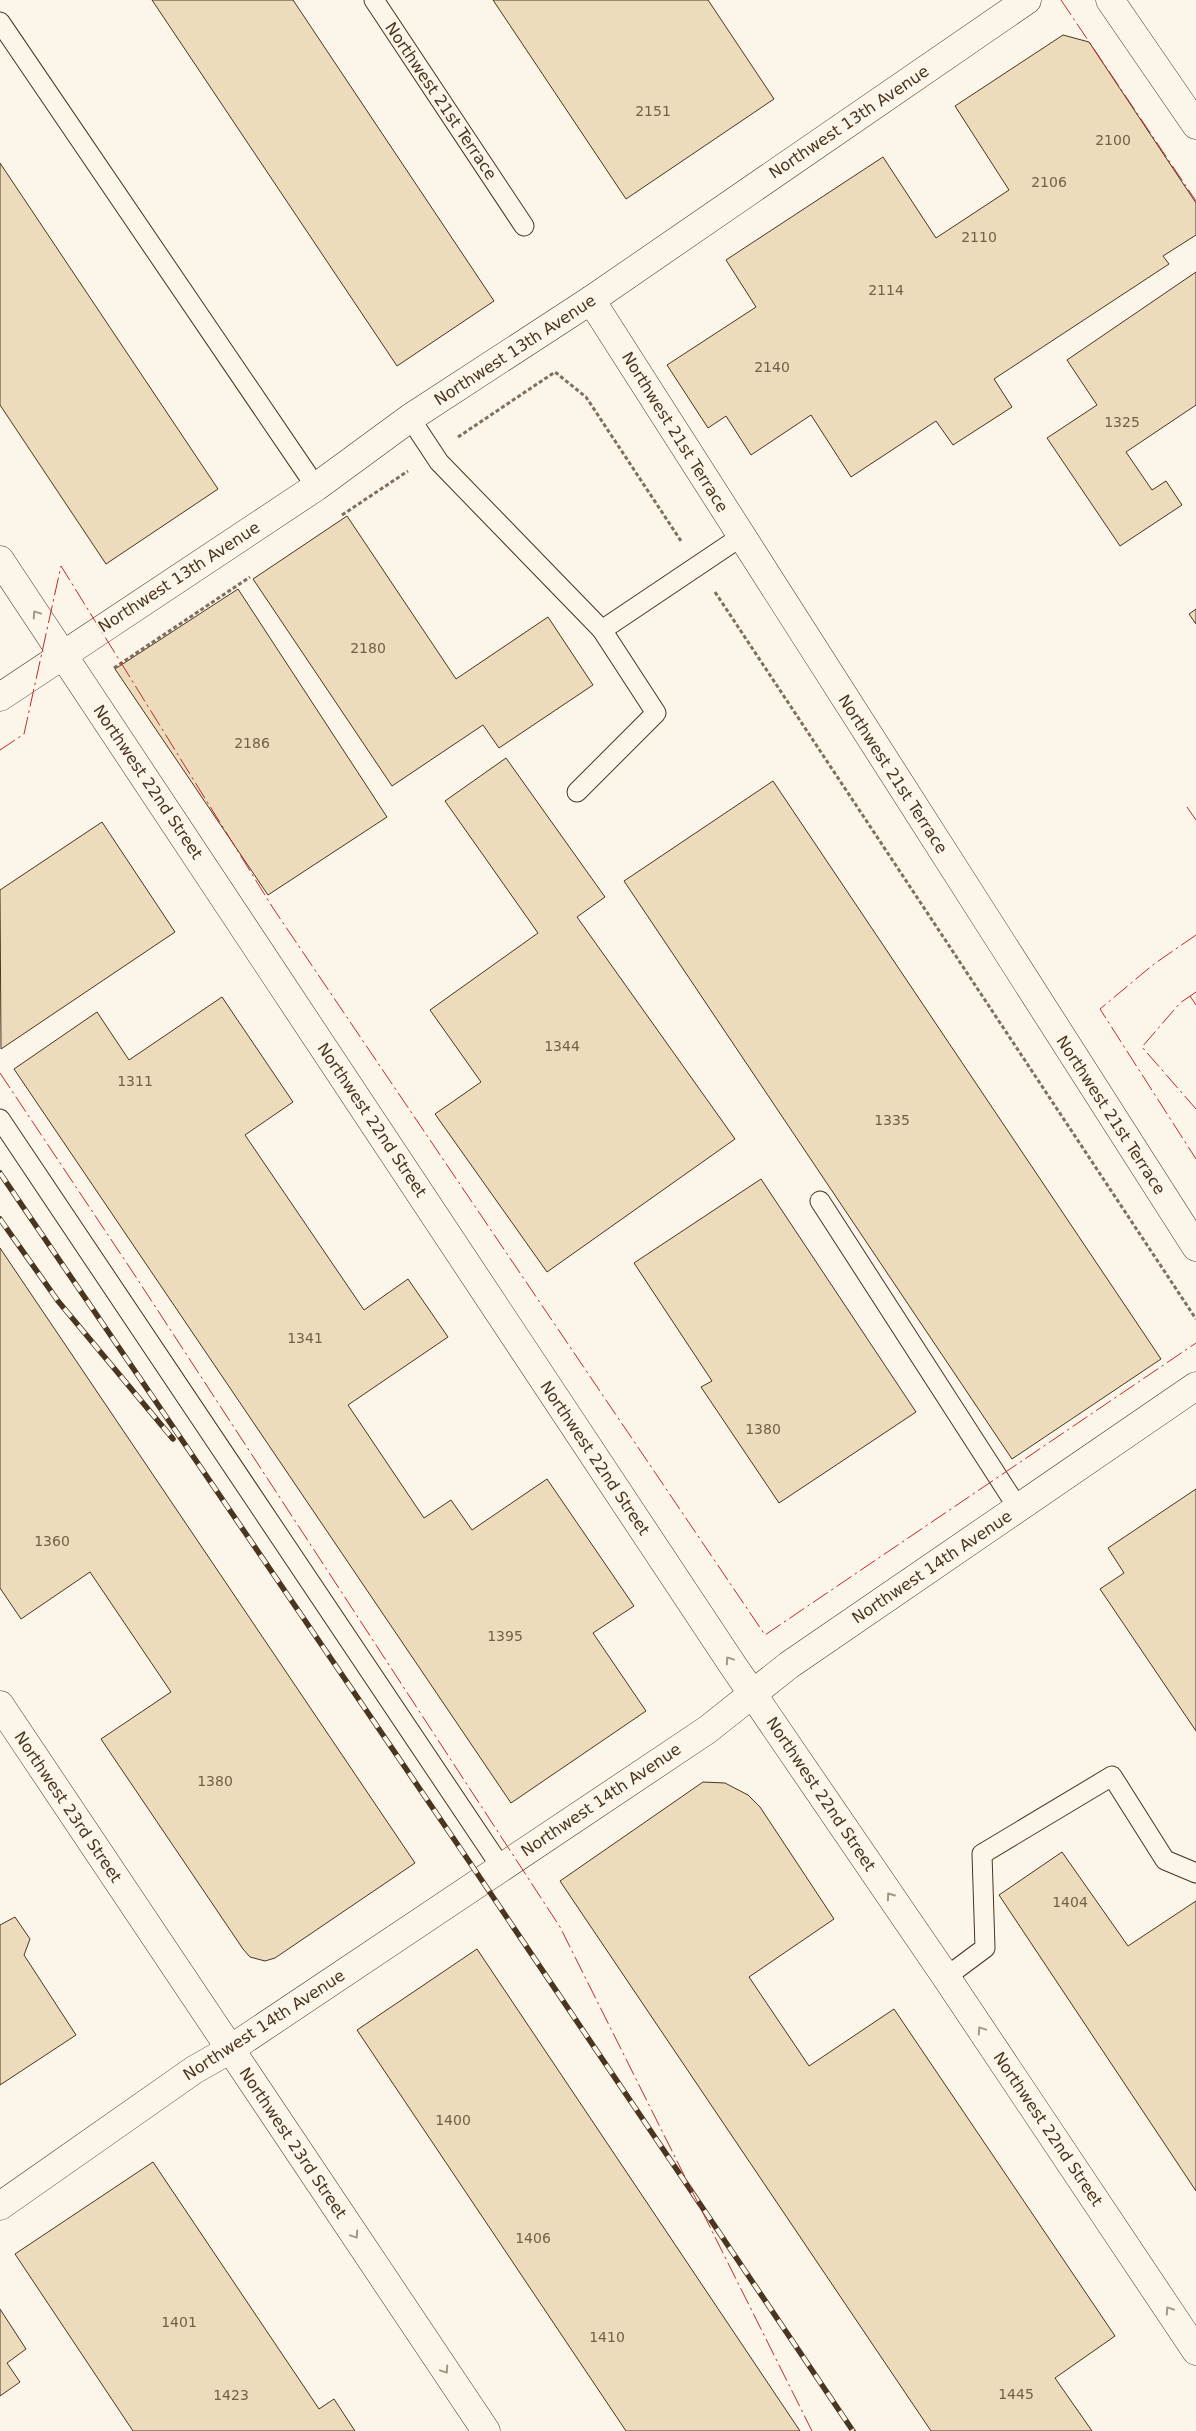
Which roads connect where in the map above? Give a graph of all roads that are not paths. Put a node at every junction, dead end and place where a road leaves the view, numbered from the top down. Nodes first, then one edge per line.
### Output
1 (374, 0) edge
2 (1027, 0) edge
3 (1110, 0) edge
4 (0, 22) edge
5 (1196, 126) edge
6 (524, 226) dead end
7 (590, 300) junction
8 (410, 418) junction
9 (316, 487) junction
10 (742, 536) junction
11 (0, 560) edge
12 (602, 630) junction
13 (63, 654) junction
14 (0, 697) edge
15 (577, 792) dead end
16 (0, 1119) edge
17 (820, 1201) dead end
18 (1196, 1247) edge
19 (1196, 1386) edge
20 (1018, 1508) junction
21 (752, 1694) junction
22 (0, 1705) edge
23 (502, 1867) junction
24 (1196, 1873) edge
25 (946, 1977) junction
26 (229, 2050) junction
27 (2, 2200) edge
28 (1196, 2351) edge
29 (486, 2431) edge

1 - 6 lane, Northwest 21st Terrace
2 - 7 street, Northwest 13th Avenue
3 - 5 street
4 - 9 lane
7 - 8 street, Northwest 13th Avenue
7 - 10 street, Northwest 21st Terrace
8 - 9 street, Northwest 13th Avenue
8 - 12 lane
9 - 13 street, Northwest 13th Avenue
10 - 12 lane
10 - 18 street, Northwest 21st Terrace
13 -> 11 street, Northwest 22nd Street
12 - 15 lane
13 - 14 street, Northwest 13th Avenue
21 -> 13 street, Northwest 22nd Street
16 - 23 lane
17 - 20 lane
19 - 20 street, Northwest 14th Avenue
20 - 21 street, Northwest 14th Avenue
21 - 23 street, Northwest 14th Avenue
25 -> 21 street, Northwest 22nd Street
22 - 26 street, Northwest 23rd Street
23 - 26 street, Northwest 14th Avenue
24 - 25 lane
28 -> 25 street, Northwest 22nd Street
26 - 27 street, Northwest 14th Avenue
26 -> 29 street, Northwest 23rd Street

